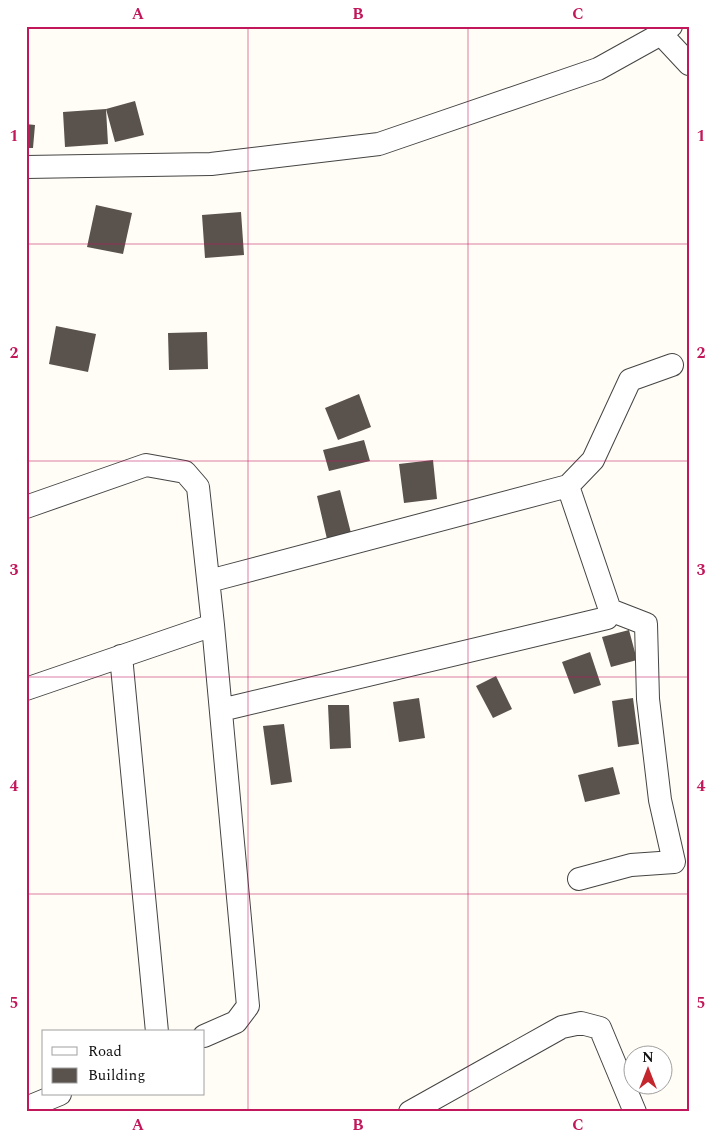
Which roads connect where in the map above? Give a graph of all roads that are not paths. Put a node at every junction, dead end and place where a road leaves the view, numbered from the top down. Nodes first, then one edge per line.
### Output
1 (666, 30) edge
2 (689, 64) edge
3 (26, 167) edge
4 (672, 365) dead end
5 (568, 486) junction
6 (26, 507) edge
7 (209, 581) junction
8 (610, 610) junction
9 (213, 625) junction
10 (121, 656) junction
11 (26, 689) edge
12 (221, 710) junction
13 (579, 879) dead end
14 (157, 1030) edge
15 (205, 1036) edge
16 (55, 1096) edge
17 (26, 1108) edge
18 (410, 1112) edge
19 (635, 1112) edge

1 - 2 street
1 - 3 street
4 - 5 street
5 - 7 street
5 - 8 street
6 - 7 street
7 - 9 street
8 - 12 street
8 - 13 street
9 - 10 street
9 - 12 street
10 - 11 street
10 - 14 street
12 - 15 street
16 - 17 street
18 - 19 street

